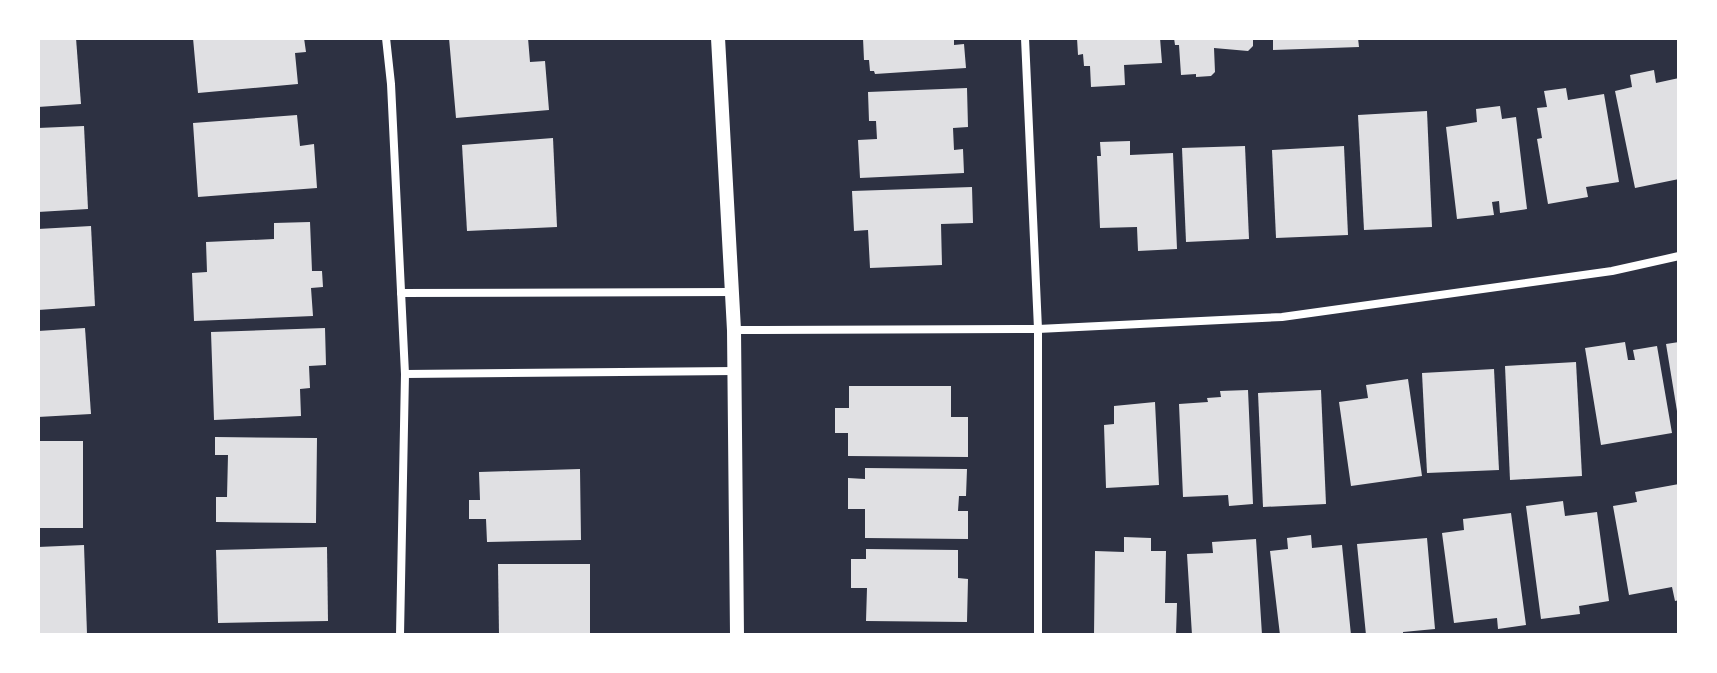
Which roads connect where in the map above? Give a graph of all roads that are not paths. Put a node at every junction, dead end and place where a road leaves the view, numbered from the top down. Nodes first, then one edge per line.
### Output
1 (386, 38) edge
2 (718, 38) edge
3 (1025, 38) edge
4 (1679, 256) edge
5 (733, 292) junction
6 (401, 293) junction
7 (1038, 329) junction
8 (734, 330) junction
9 (735, 371) junction
10 (405, 374) junction
11 (400, 635) edge
12 (737, 635) edge
13 (1038, 635) edge

1 - 6 street
2 - 5 street
3 - 7 street
4 - 7 street
5 - 6 street
5 - 8 street
6 - 10 street
7 - 8 street
7 - 13 street
8 - 9 street
9 - 10 street
9 - 12 street
10 - 11 street

